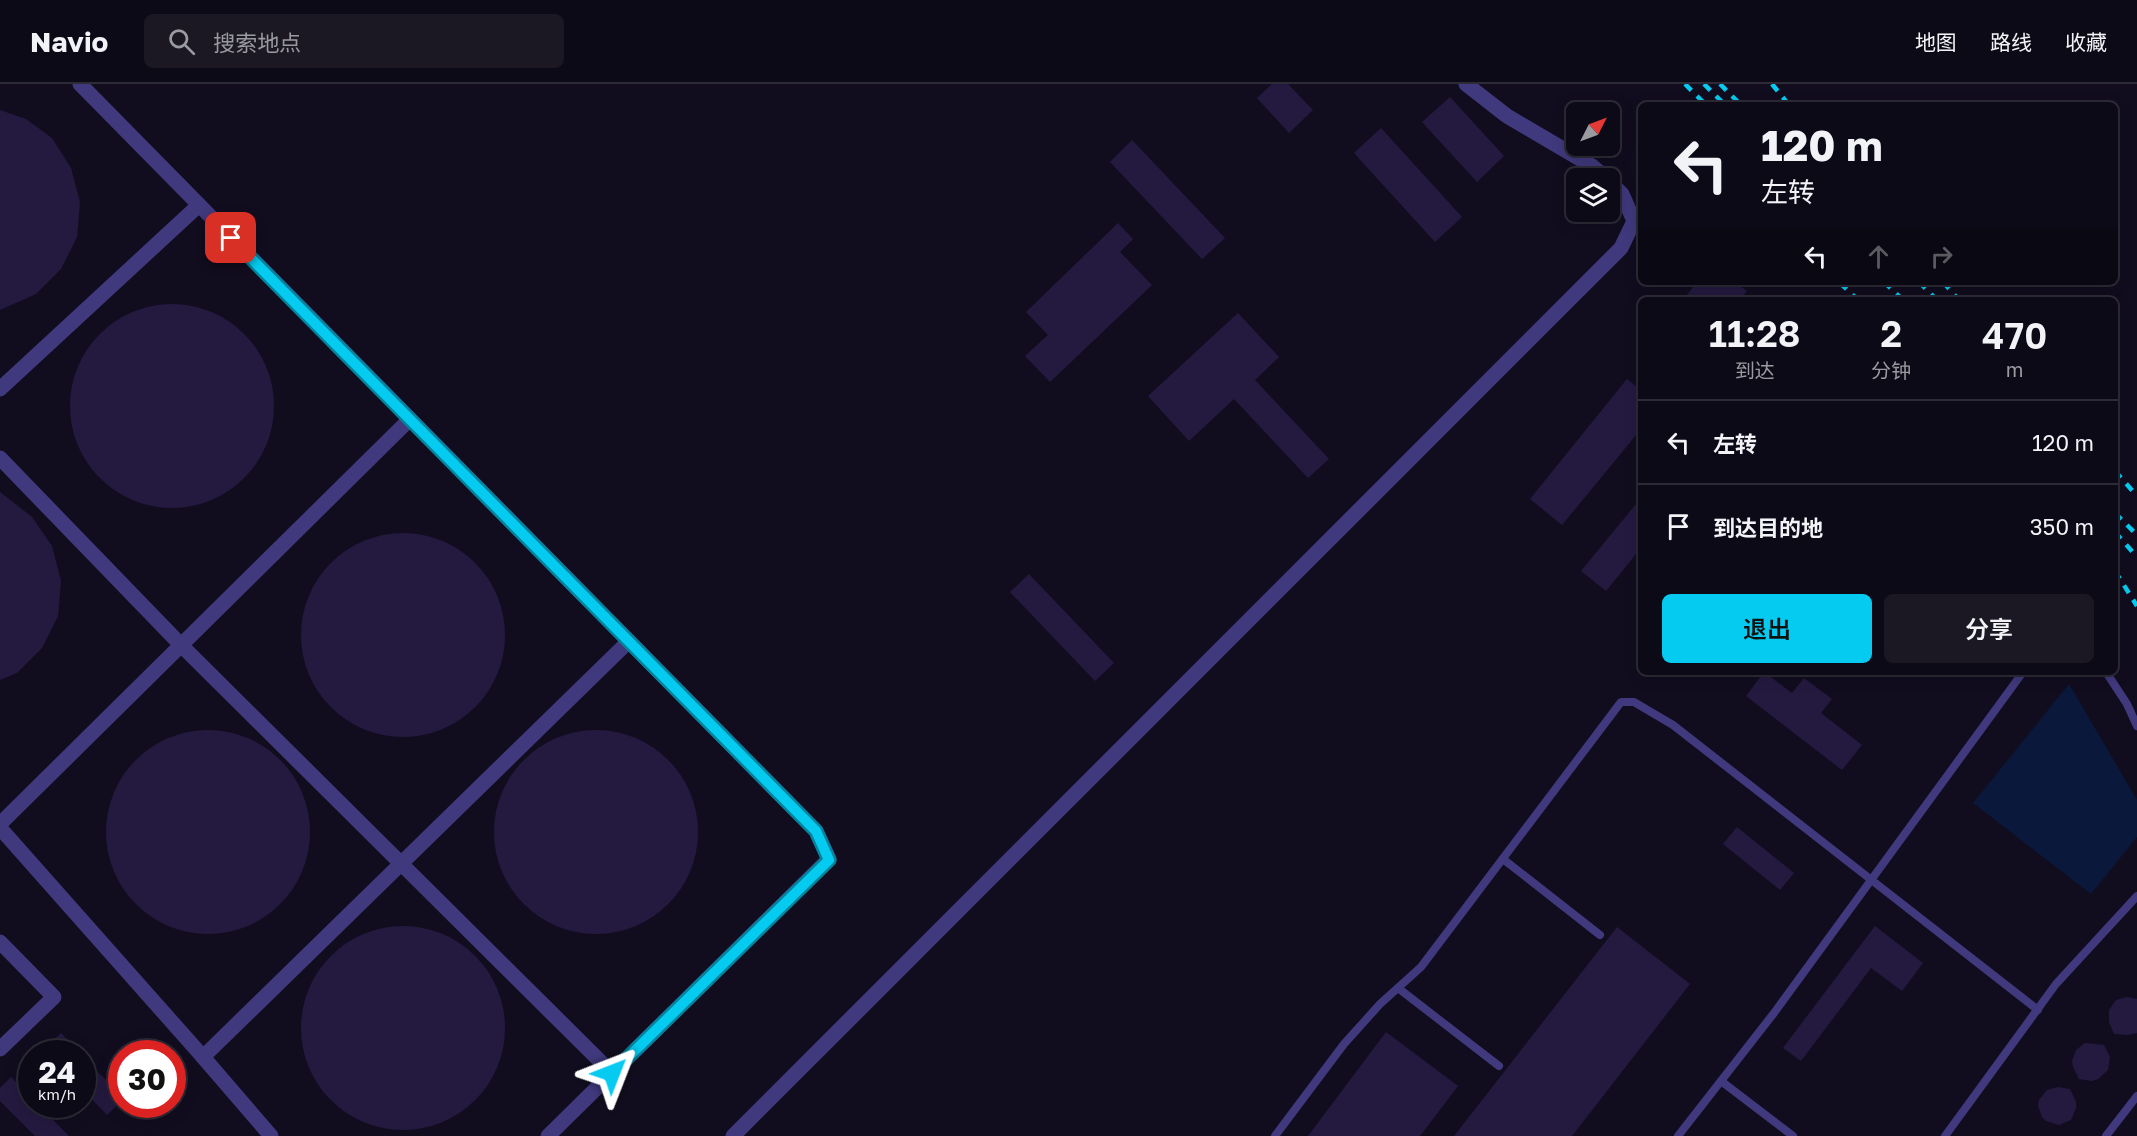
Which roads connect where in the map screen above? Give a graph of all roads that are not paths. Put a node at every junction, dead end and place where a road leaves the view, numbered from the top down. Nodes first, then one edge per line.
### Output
1 (80, 84) edge
2 (1466, 84) edge
3 (1594, 168) edge
4 (1620, 192) edge
5 (199, 205) junction
6 (0, 389) edge
7 (410, 419) junction
8 (0, 458) edge
9 (629, 641) junction
10 (181, 645) junction
11 (2021, 675) edge
12 (2108, 675) edge
13 (2137, 726) edge
14 (0, 826) edge
15 (1503, 859) junction
16 (401, 864) junction
17 (1873, 880) junction
18 (2137, 896) edge
19 (1600, 935) dead end
20 (0, 942) edge
21 (1398, 988) junction
22 (2038, 1010) junction
23 (0, 1049) edge
24 (203, 1057) junction
25 (1499, 1066) dead end
26 (612, 1073) junction
27 (1721, 1081) junction
28 (2137, 1096) edge
29 (271, 1136) edge
30 (548, 1136) edge
31 (733, 1136) edge
32 (1275, 1136) edge
33 (1678, 1136) edge
34 (1793, 1136) edge
35 (1945, 1136) edge
36 (2106, 1136) edge

1 - 5 street
2 - 3 street
4 - 31 street
5 - 6 street
5 - 7 street
7 - 9 street
7 - 10 street
8 - 10 street
9 - 16 street
9 - 26 street
10 - 14 street
10 - 16 street
11 - 17 lane
12 - 13 lane
14 - 24 street
15 - 17 lane
15 - 19 lane
15 - 21 lane
16 - 24 street
16 - 26 street
17 - 22 lane
17 - 27 lane
18 - 22 lane
20 - 23 street
21 - 25 lane
21 - 32 lane
22 - 35 lane
24 - 29 street
26 - 30 street
27 - 33 lane
27 - 34 lane
28 - 36 lane

